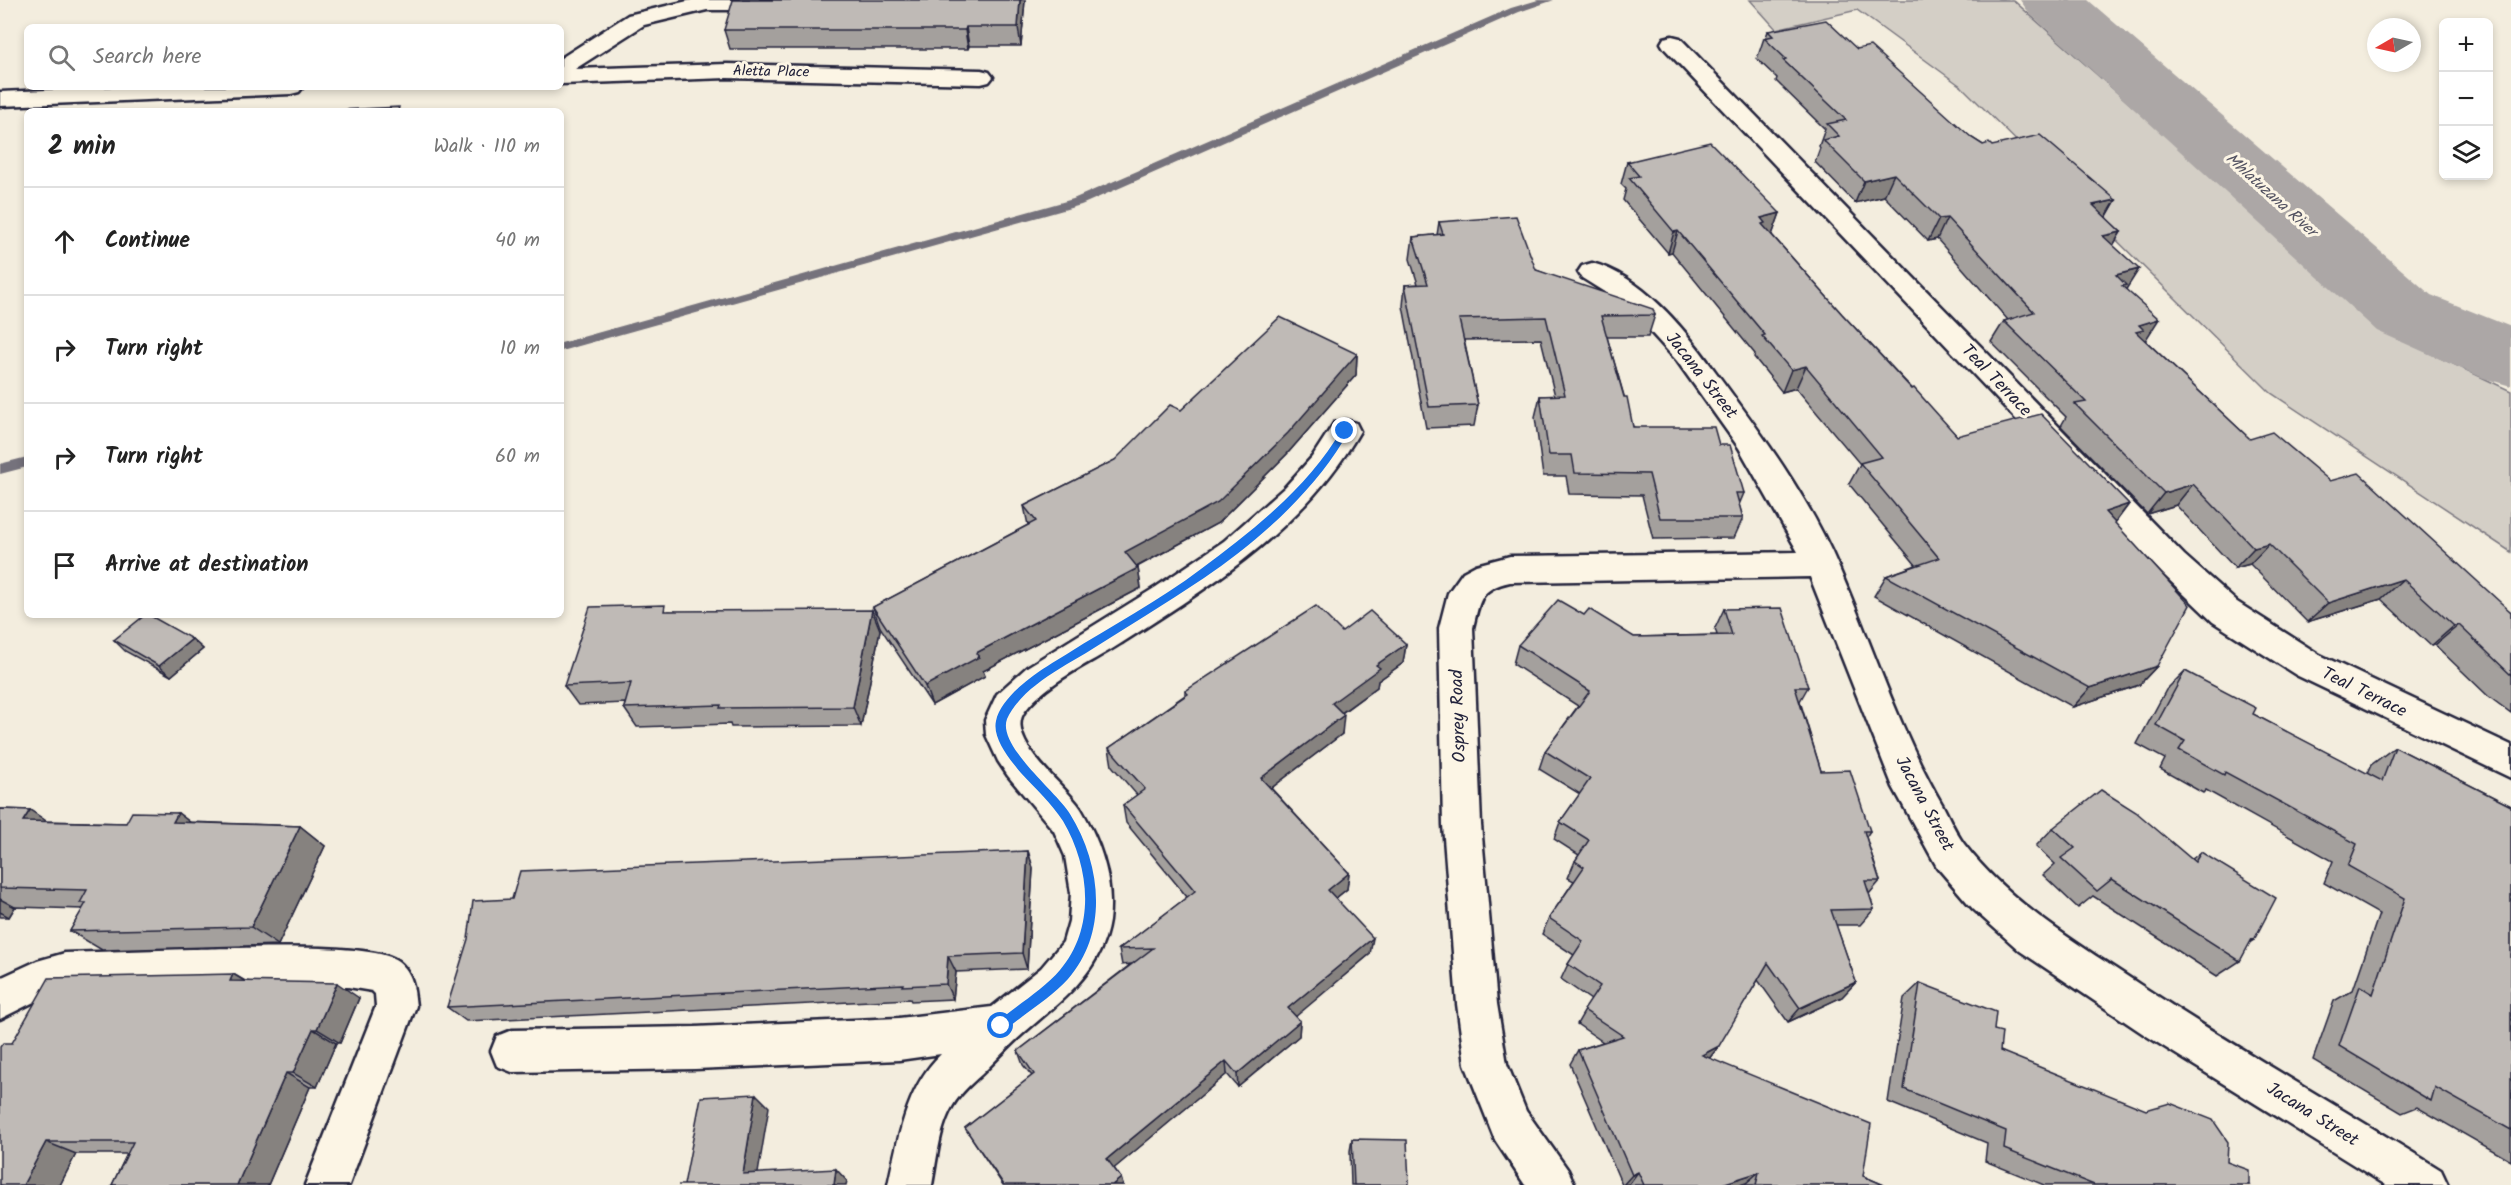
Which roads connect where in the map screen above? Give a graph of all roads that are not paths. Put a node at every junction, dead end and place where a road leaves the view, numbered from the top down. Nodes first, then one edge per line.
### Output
1 (798, 3) edge
2 (1672, 43) dead end
3 (564, 66) edge
4 (981, 76) dead end
5 (564, 77) edge
6 (218, 90) edge
7 (0, 99) edge
8 (1592, 272) dead end
9 (1345, 431) dead end
10 (1821, 564) junction
11 (2511, 762) edge
12 (0, 999) edge
13 (1001, 1026) junction
14 (512, 1051) dead end
15 (327, 1185) edge
16 (910, 1185) edge
17 (1553, 1185) edge
18 (2426, 1185) edge

1 - 3 street
2 - 11 street, Teal Terrace
4 - 5 street, Aletta Place
6 - 7 street
8 - 10 street, Jacana Street
9 - 13 street
10 - 17 street, Osprey Road
10 - 18 street, Jacana Street
12 - 15 street
13 - 14 street
13 - 16 street

